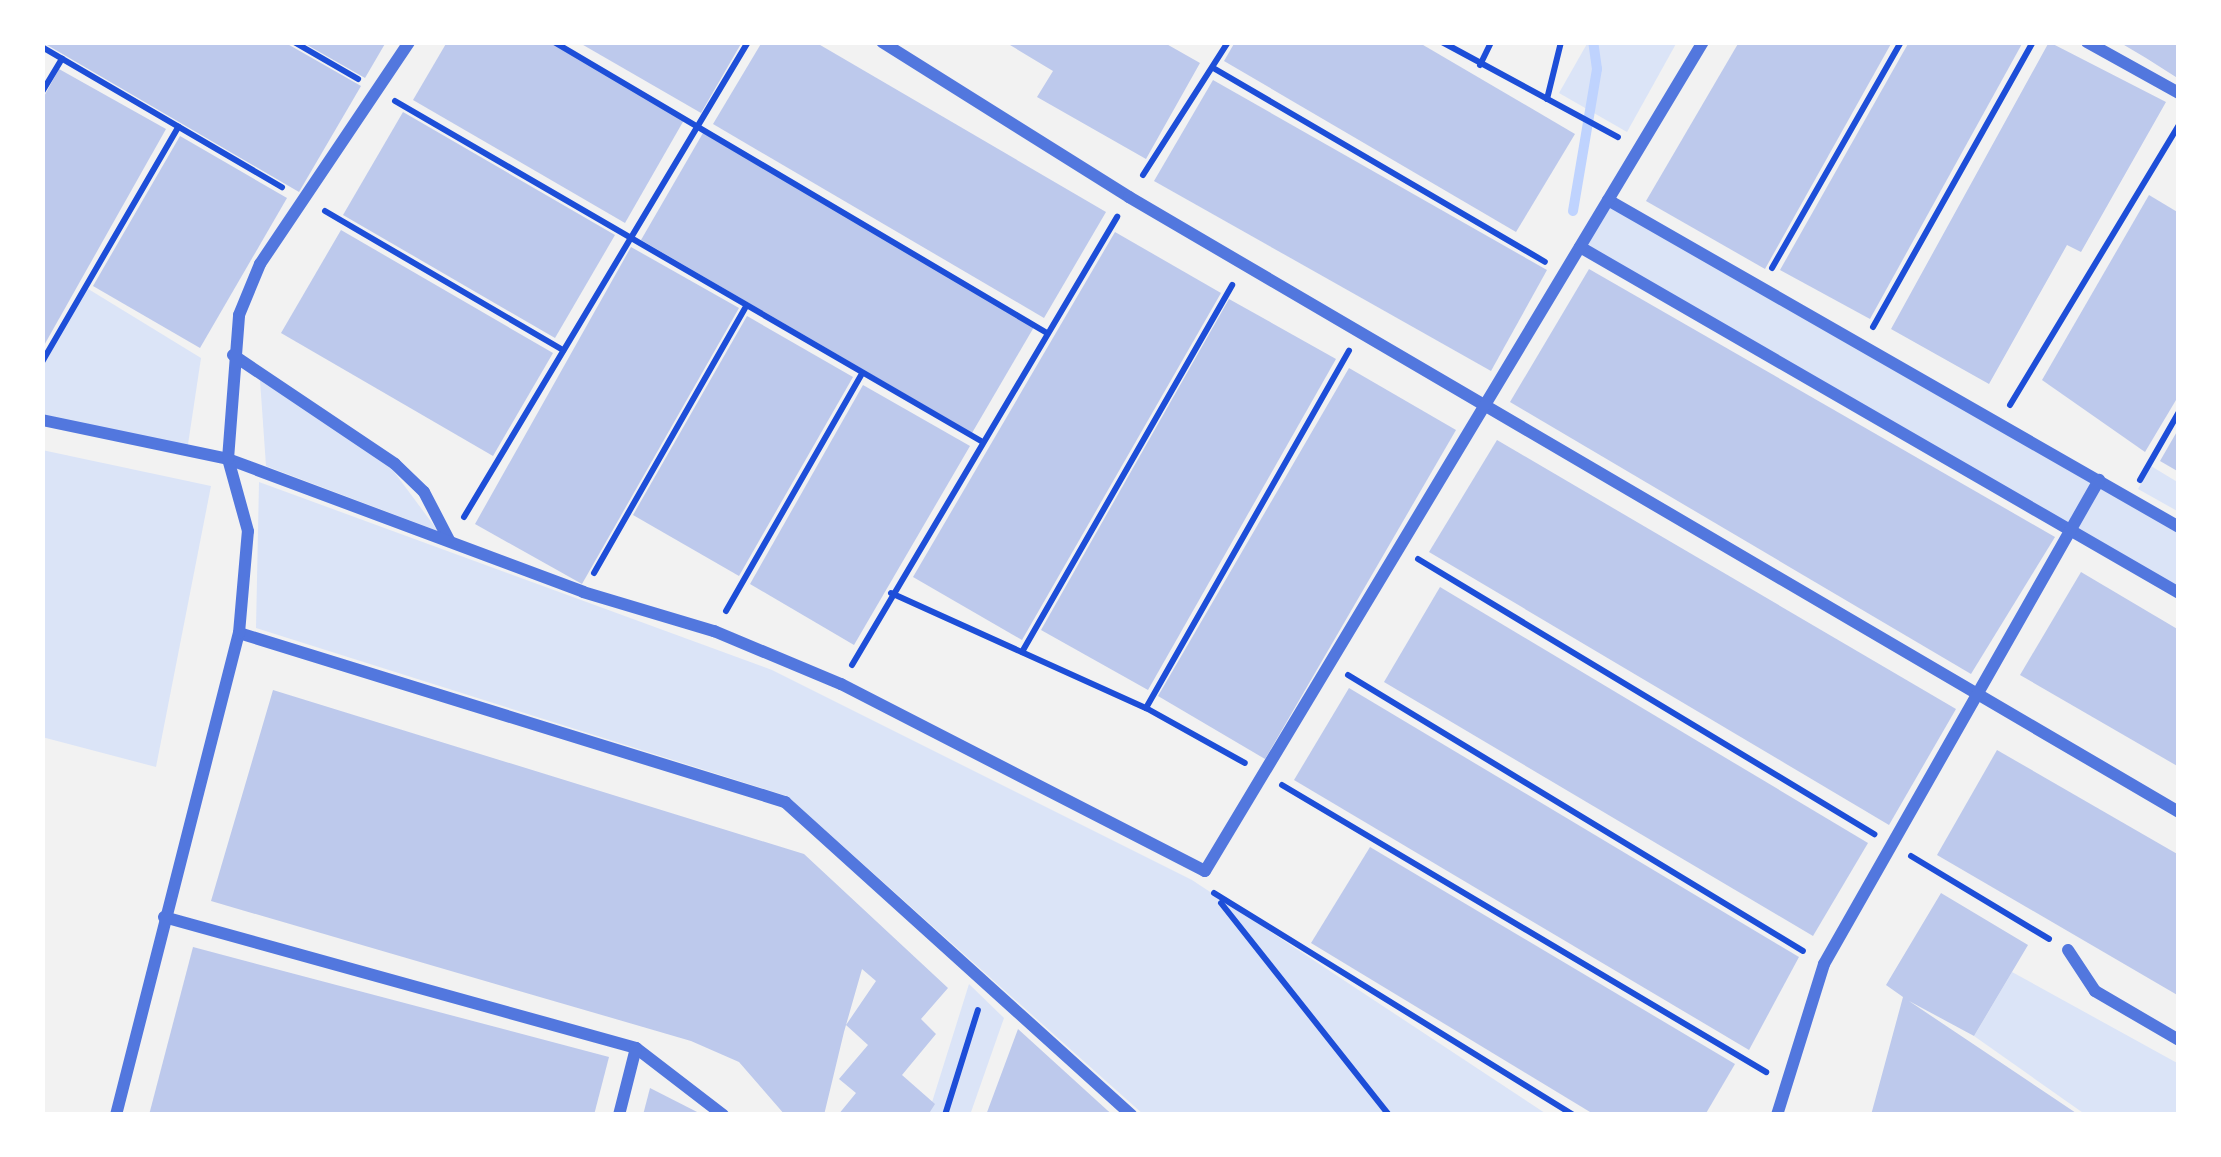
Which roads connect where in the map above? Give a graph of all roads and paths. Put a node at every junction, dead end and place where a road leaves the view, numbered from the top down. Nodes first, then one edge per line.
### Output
1 (294, 42) edge
2 (409, 42) edge
3 (554, 42) edge
4 (748, 42) edge
5 (882, 42) edge
6 (1442, 42) edge
7 (1491, 42) edge
8 (1562, 42) edge
9 (1703, 42) edge
10 (1901, 42) edge
11 (2032, 42) edge
12 (2087, 42) edge
13 (1225, 45) edge
14 (62, 59) dead end
15 (1480, 65) junction
16 (1214, 69) junction
17 (379, 91) junction
18 (42, 92) edge
19 (2179, 94) edge
20 (1547, 99) junction
21 (2179, 125) edge
22 (697, 126) junction
23 (178, 128) dead end
24 (1599, 128) dead end
25 (1129, 196) junction
26 (1608, 200) junction
27 (630, 238) junction
28 (1580, 247) junction
29 (1245, 263) junction
30 (1564, 273) junction
31 (1761, 287) junction
32 (746, 307) junction
33 (1361, 330) junction
34 (1048, 334) junction
35 (1863, 346) junction
36 (233, 355) junction
37 (42, 362) edge
38 (861, 375) junction
39 (1484, 407) junction
40 (2179, 412) edge
41 (42, 420) edge
42 (1999, 423) junction
43 (981, 441) junction
44 (228, 460) junction
45 (2098, 481) junction
46 (2129, 498) junction
47 (2179, 527) edge
48 (2070, 530) junction
49 (450, 541) junction
50 (1399, 548) junction
51 (583, 592) junction
52 (891, 592) junction
53 (2179, 593) edge
54 (714, 631) junction
55 (239, 633) junction
56 (1022, 652) junction
57 (1329, 664) junction
58 (842, 684) junction
59 (1975, 696) junction
60 (1146, 708) junction
61 (1263, 774) junction
62 (2179, 812) edge
63 (1892, 845) junction
64 (1205, 871) junction
65 (1215, 896) junction
66 (164, 917) junction
67 (2068, 950) joint
68 (1824, 964) junction
69 (986, 984) junction
70 (2179, 1040) edge
71 (636, 1048) junction
72 (1786, 1084) junction
73 (116, 1115) edge
74 (619, 1115) edge
75 (722, 1115) edge
76 (945, 1115) edge
77 (1132, 1115) edge
78 (1389, 1115) edge
79 (1573, 1115) edge
80 (1778, 1115) edge

1 - 17 path
2 - 17 street
3 - 22 path
4 - 22 path
5 - 25 street
6 - 15 path
7 - 15 path
8 - 20 path
9 - 26 street
10 - 31 path
11 - 35 path
12 - 19 street
13 - 16 path
14 - 18 path
15 - 20 path
16 - 25 path
16 - 30 path
17 - 27 path
17 - 36 street
20 - 24 path
21 - 42 path
22 - 27 path
22 - 34 path
23 - 37 path
25 - 29 street
25 - 34 path
26 - 28 street
26 - 31 street
27 - 32 path
27 - 49 path
28 - 30 street
28 - 48 street
29 - 33 street
29 - 56 path
30 - 39 street
31 - 35 street
32 - 38 path
32 - 51 path
33 - 39 street
33 - 60 path
34 - 43 path
35 - 42 street
36 - 44 street
36 - 49 street
38 - 43 path
38 - 54 path
39 - 50 street
39 - 59 street
40 - 46 path
41 - 44 street
42 - 45 street
43 - 52 path
44 - 49 street
44 - 55 street
45 - 46 street
45 - 48 street
46 - 47 street
48 - 53 street
48 - 59 street
49 - 51 street
50 - 57 street
50 - 63 path
51 - 54 street
52 - 56 path
52 - 58 path
54 - 58 street
55 - 66 street
55 - 69 street
56 - 60 path
57 - 61 street
57 - 68 path
58 - 64 street
59 - 62 street
59 - 63 street
60 - 61 path
61 - 64 street
61 - 72 path
63 - 67 path
63 - 68 street
64 - 65 path
65 - 78 path
65 - 79 path
66 - 71 street
66 - 73 street
67 - 70 street
68 - 72 street
69 - 76 path
69 - 77 street
71 - 74 street
71 - 75 street
72 - 80 street

